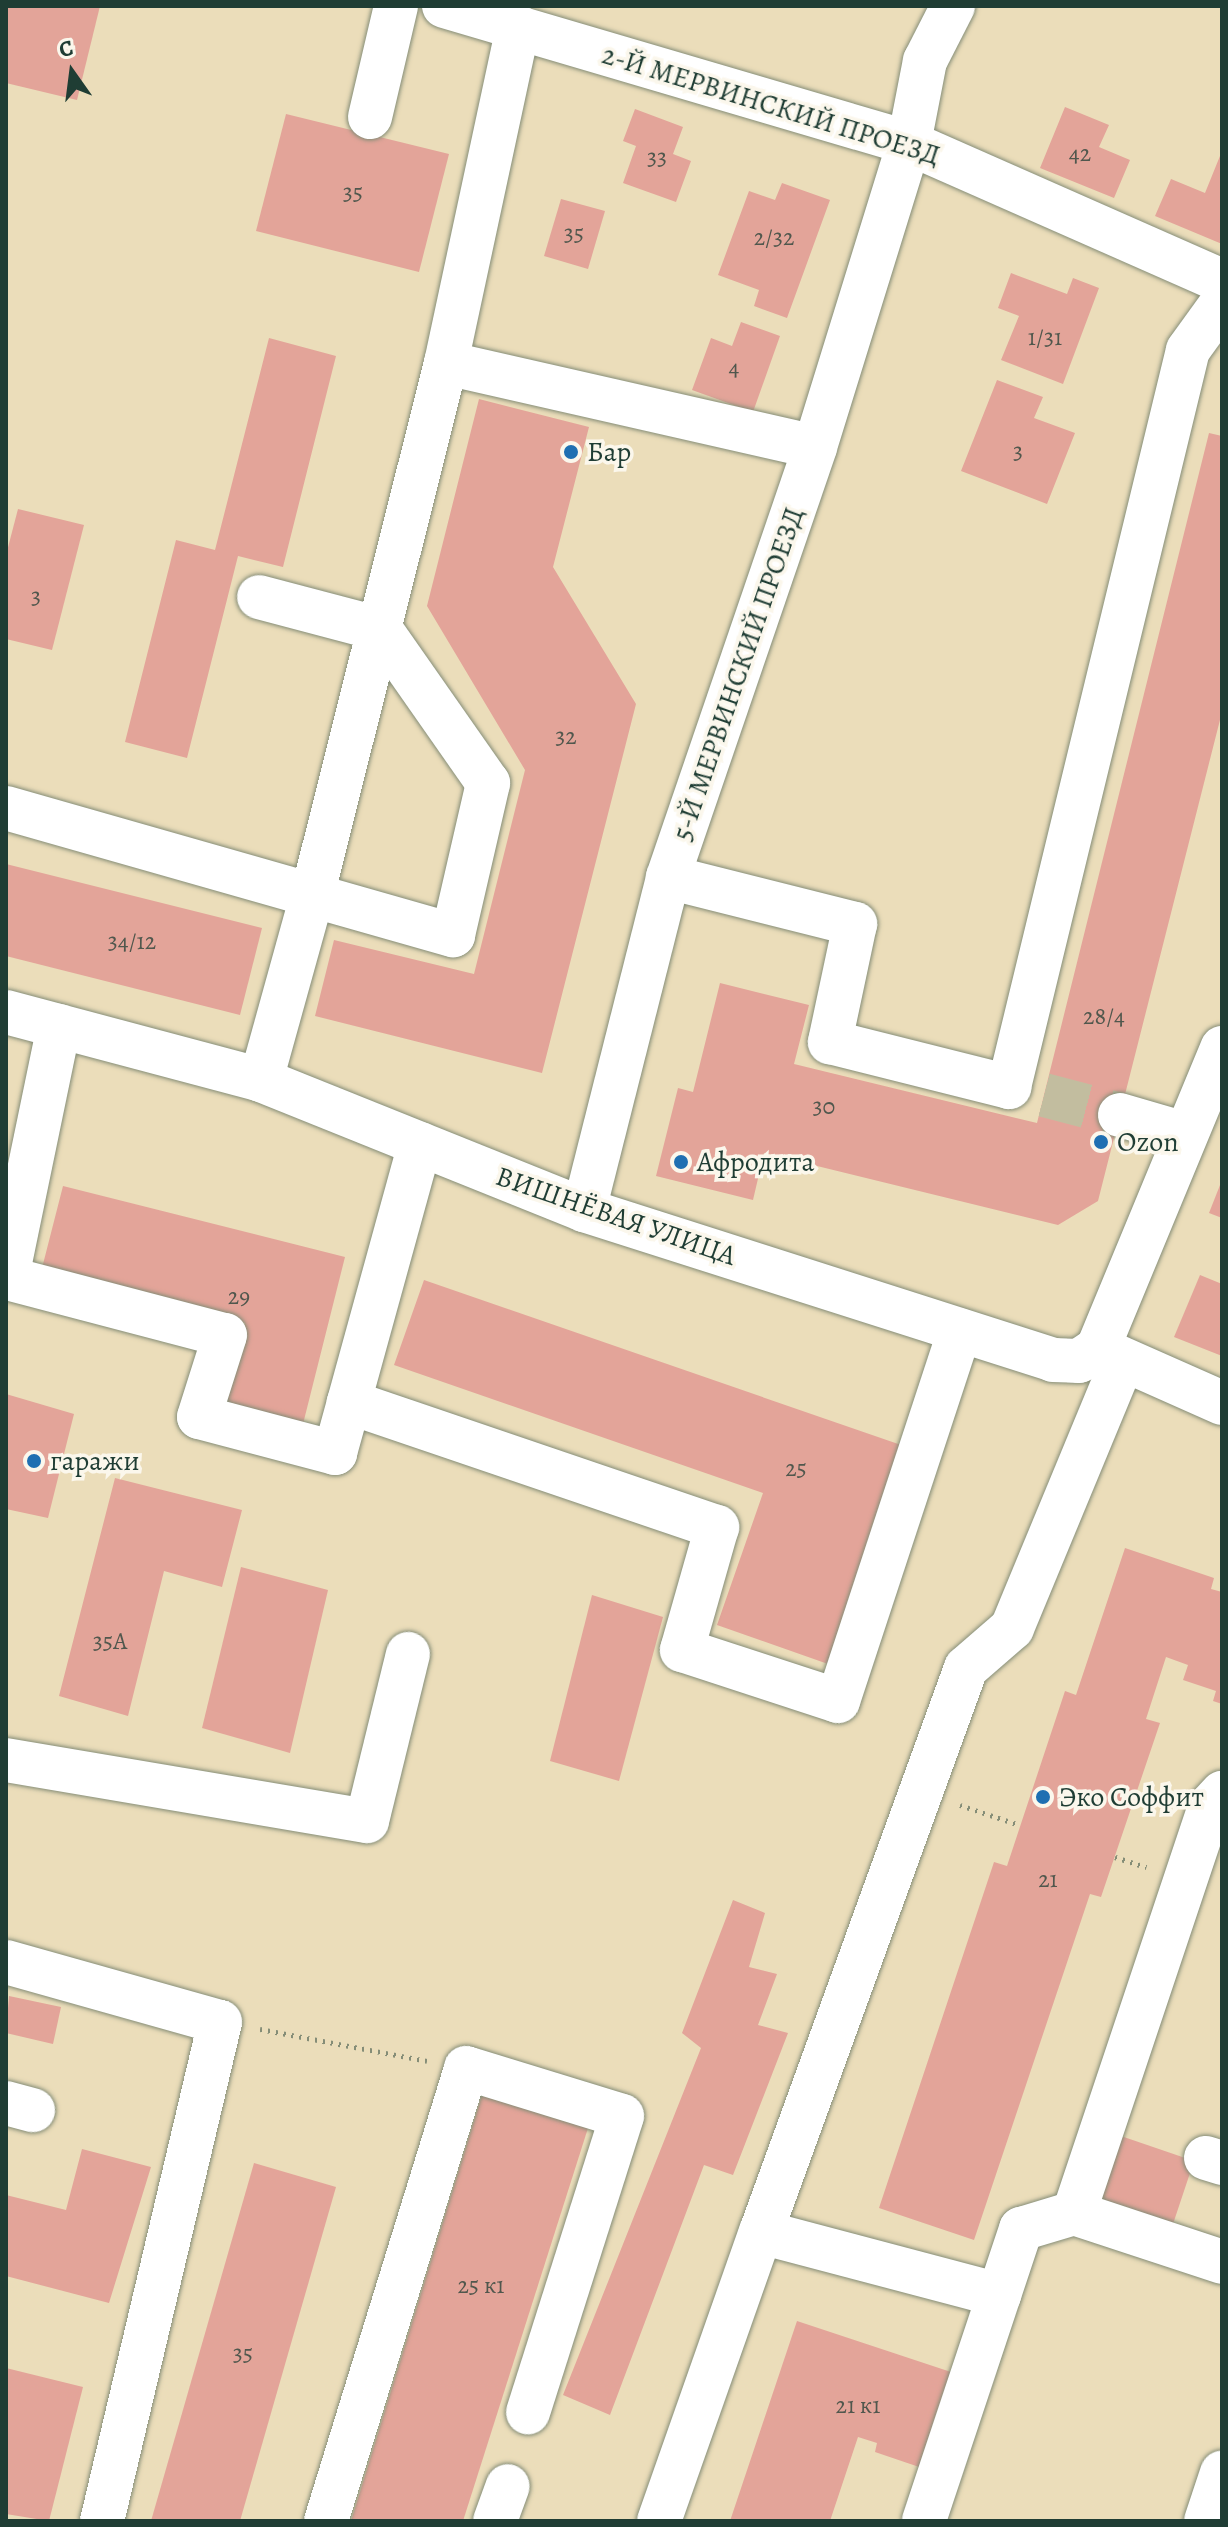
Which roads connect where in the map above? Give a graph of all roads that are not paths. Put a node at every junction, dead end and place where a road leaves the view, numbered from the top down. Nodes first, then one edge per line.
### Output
1 (396, 6) edge
2 (953, 6) edge
3 (460, 8) edge
4 (518, 27) junction
5 (370, 117) dead end
6 (909, 143) junction
7 (1222, 281) edge
8 (1222, 303) edge
9 (446, 363) junction
10 (815, 447) junction
11 (259, 597) dead end
12 (380, 629) junction
13 (6, 808) edge
14 (668, 877) junction
15 (312, 896) junction
16 (6, 1012) edge
17 (59, 1026) junction
18 (1222, 1048) edge
19 (261, 1080) junction
20 (1120, 1115) tunnel mouth
21 (1185, 1134) junction
22 (420, 1144) junction
23 (584, 1210) junction
24 (960, 1331) junction
25 (1111, 1354) junction
26 (349, 1402) junction
27 (1222, 1403) edge
28 (408, 1654) dead end
29 (6, 1760) edge
30 (1222, 1793) edge
31 (6, 1962) edge
32 (1074, 2213) junction
33 (761, 2232) junction
34 (1222, 2262) edge
35 (999, 2295) junction
36 (528, 2412) dead end
37 (1222, 2473) edge
38 (102, 2521) edge
39 (326, 2521) edge
40 (659, 2521) edge
41 (924, 2521) edge
42 (1206, 2521) edge

1 - 5 street
2 - 6 street, 5-Й МЕРВИНСКИЙ ПРОЕЗД
3 - 4 street, 2-Й МЕРВИНСКИЙ ПРОЕЗД
4 - 6 street, 2-Й МЕРВИНСКИЙ ПРОЕЗД
4 - 9 street
6 - 7 street, 2-Й МЕРВИНСКИЙ ПРОЕЗД
6 - 10 street, 5-Й МЕРВИНСКИЙ ПРОЕЗД
8 - 14 street
9 - 10 street
9 - 12 street
10 - 14 street, 5-Й МЕРВИНСКИЙ ПРОЕЗД
11 - 12 street
12 - 15 street
12 - 15 street
13 - 15 street
14 - 23 street, 5-Й МЕРВИНСКИЙ ПРОЕЗД
15 - 19 street
16 - 17 street, ВИШНЁВАЯ УЛИЦА
17 - 19 street, ВИШНЁВАЯ УЛИЦА
17 - 26 street
18 - 21 street
19 - 22 street, ВИШНЁВАЯ УЛИЦА
20 - 21 street
21 - 25 street
22 - 23 street, ВИШНЁВАЯ УЛИЦА
22 - 26 street
23 - 24 street, ВИШНЁВАЯ УЛИЦА
24 - 25 street, ВИШНЁВАЯ УЛИЦА
24 - 26 street
25 - 27 street
25 - 33 street
28 - 29 street
30 - 32 street
31 - 38 street
32 - 34 street
32 - 35 street
33 - 35 street
33 - 40 street
35 - 41 street
36 - 39 street
37 - 42 street

